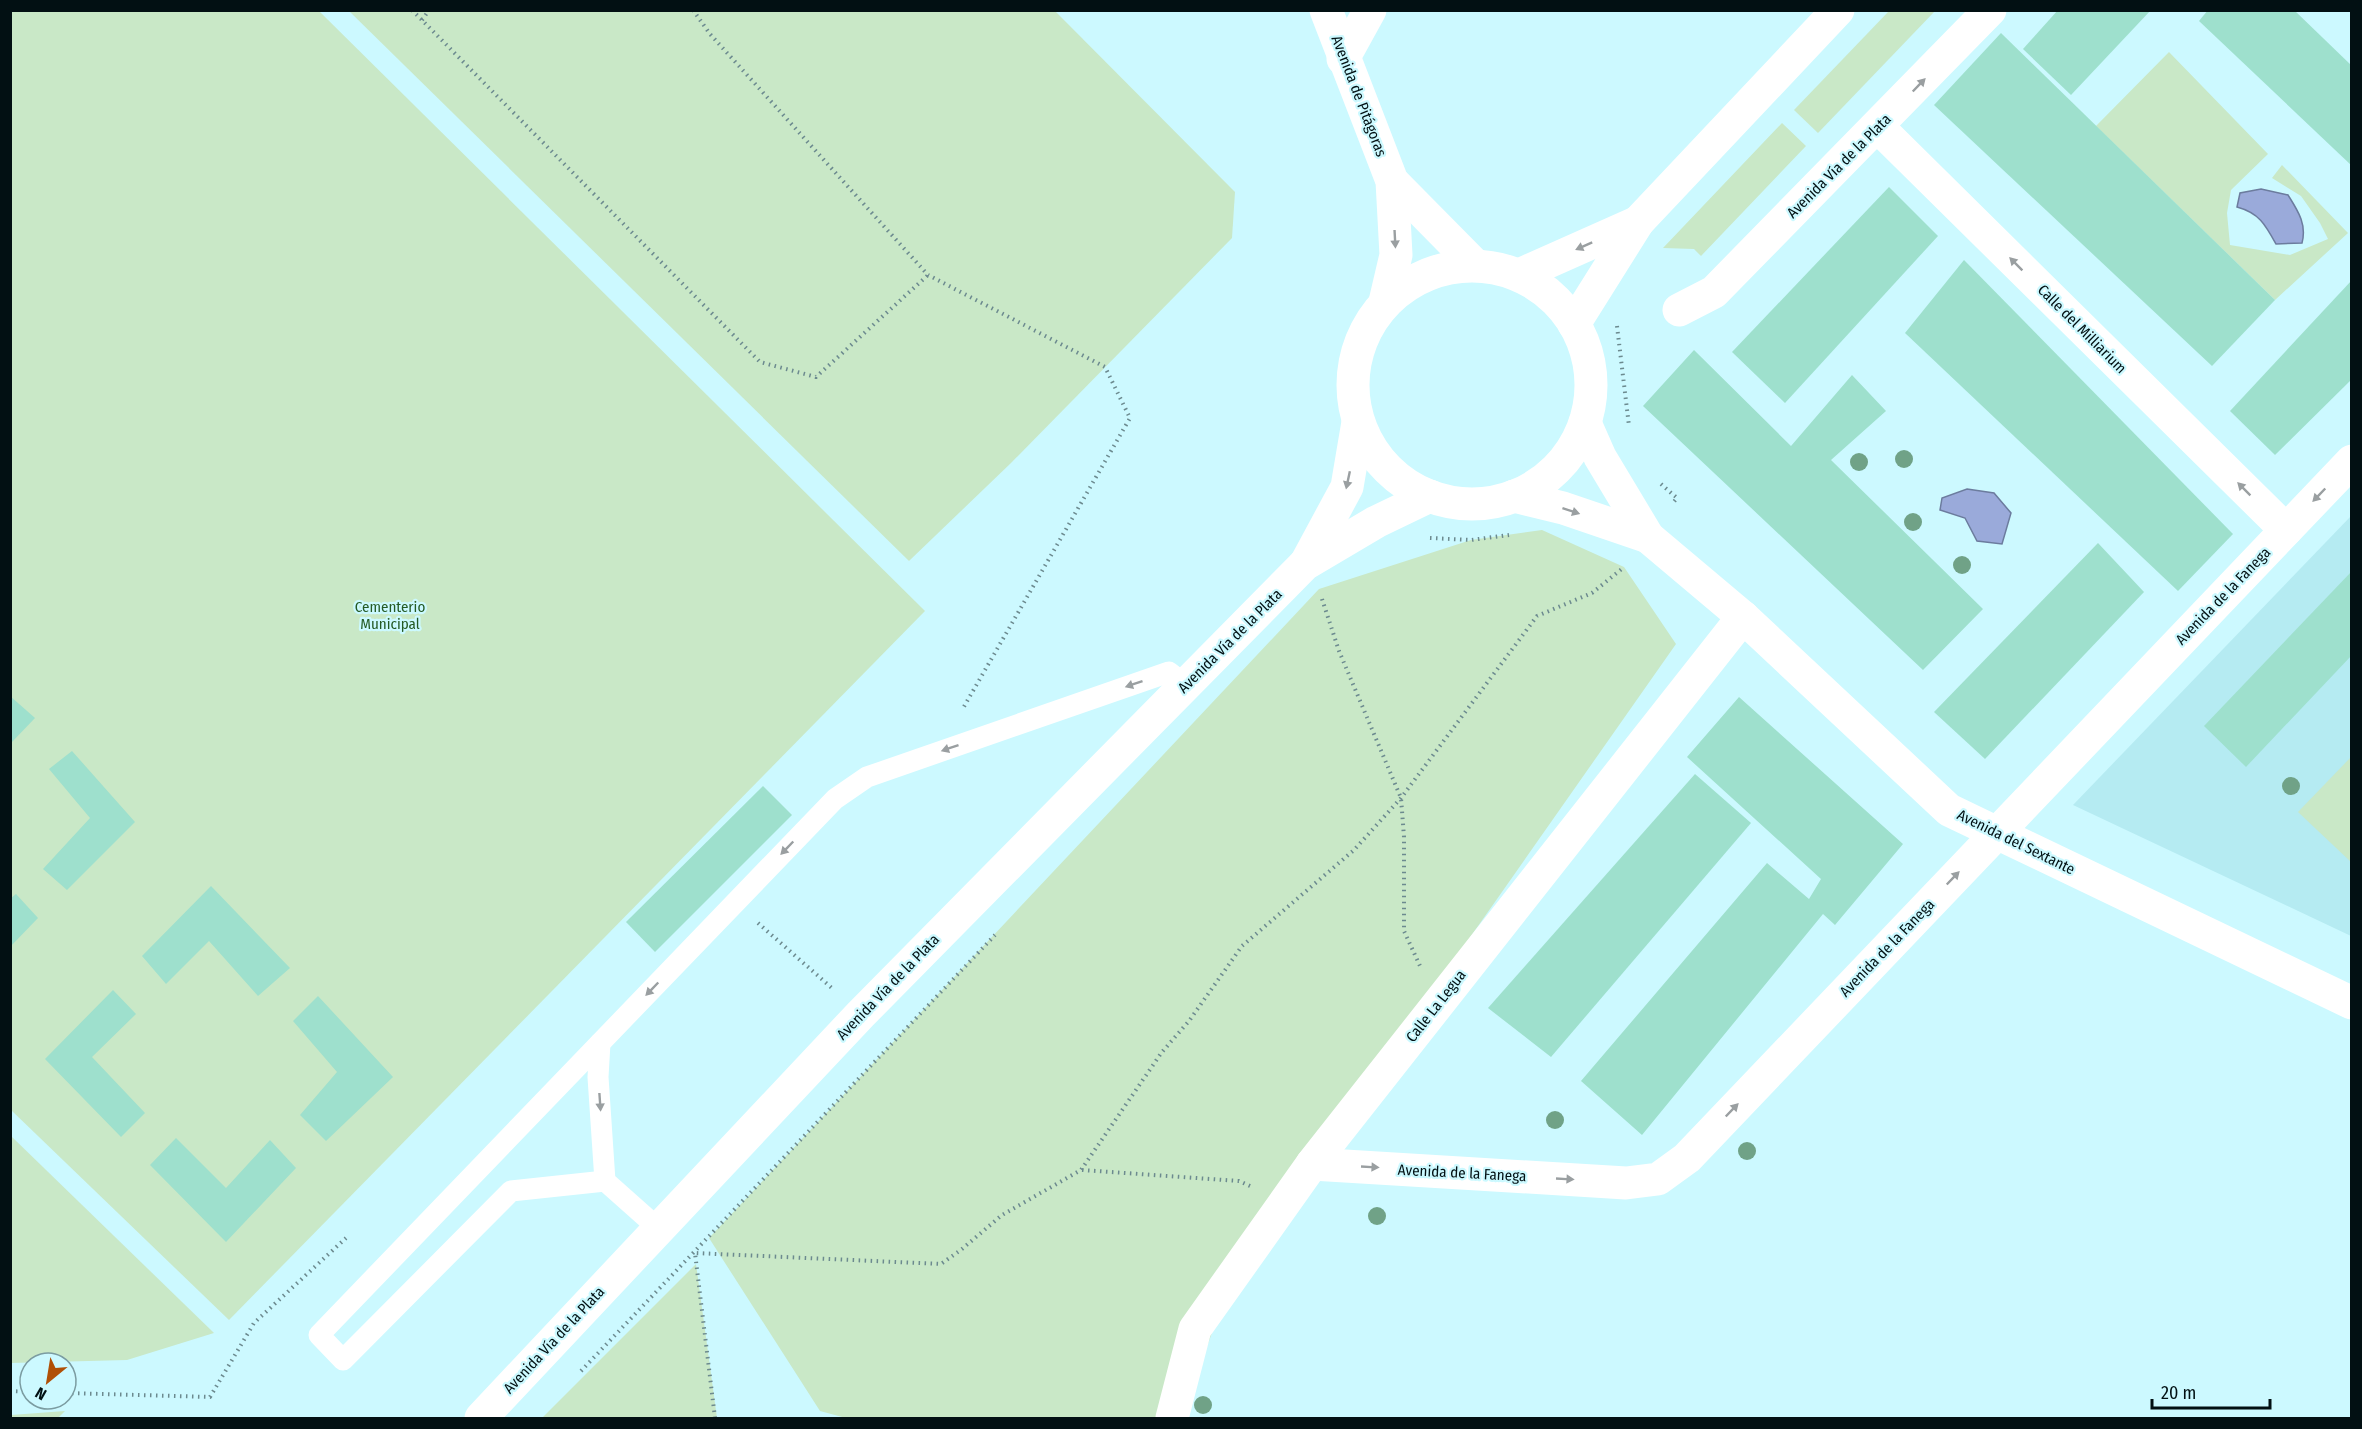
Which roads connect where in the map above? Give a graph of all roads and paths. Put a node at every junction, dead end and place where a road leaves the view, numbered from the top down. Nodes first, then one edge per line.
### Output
1 (412, 10) edge
2 (429, 10) edge
3 (693, 10) edge
4 (1326, 10) edge
5 (1370, 10) edge
6 (1838, 10) edge
7 (1990, 10) edge
8 (422, 20) junction
9 (1343, 59) junction
10 (1878, 127) junction
11 (1392, 181) junction
12 (1638, 222) junction
13 (1475, 265) junction
14 (928, 274) junction
15 (1518, 275) junction
16 (1385, 302) junction
17 (1679, 310) dead end
18 (1574, 324) junction
19 (1617, 325) dead end
20 (1358, 422) junction
21 (1585, 423) junction
22 (1630, 434) dead end
23 (2352, 461) edge
24 (1655, 478) dead end
25 (1430, 496) junction
26 (1515, 496) junction
27 (2286, 530) junction
28 (1519, 533) dead end
29 (1648, 537) junction
30 (1426, 538) dead end
31 (1613, 562) dead end
32 (1305, 564) junction
33 (1624, 567) junction
34 (1743, 617) junction
35 (1186, 685) junction
36 (938, 752) junction
37 (1401, 798) junction
38 (1996, 834) junction
39 (735, 902) junction
40 (1000, 930) dead end
41 (1449, 990) junction
42 (2352, 1003) edge
43 (861, 1014) junction
44 (600, 1043) junction
45 (1312, 1164) junction
46 (1081, 1170) junction
47 (605, 1181) junction
48 (1285, 1200) junction
49 (659, 1229) junction
50 (346, 1238) dead end
51 (695, 1253) junction
52 (574, 1377) dead end
53 (78, 1393) edge
54 (481, 1419) edge
55 (715, 1419) edge
56 (1172, 1419) edge

1 - 8 path
2 - 8 path
3 - 14 path
4 - 9 street, Avenida de Pitágoras
5 - 9 street
6 - 12 street
10 -> 7 street, Avenida Vía de la Plata
8 - 14 path
9 - 11 street, Avenida de Pitágoras
10 - 17 street, Avenida Vía de la Plata
27 -> 10 street, Calle del Milliarium
11 - 13 street
11 -> 16 street
12 -> 15 street
12 - 18 street
13 - 15 street
13 - 16 street
14 - 36 path
15 - 18 street
16 - 20 street
18 - 21 street
19 - 22 path
20 - 25 street
20 -> 32 street, Avenida Vía de la Plata
21 - 26 street
21 - 29 street
23 -> 27 street, Avenida de la Fanega
24 - 29 path
25 - 26 street
25 - 32 street, Avenida Vía de la Plata
26 -> 29 street
27 - 38 street, Avenida de la Fanega
28 - 30 path
29 - 33 path
29 - 34 street, Avenida del Sextante
31 - 33 path
32 - 35 street, Avenida Vía de la Plata
32 - 37 path
33 - 37 path
34 - 38 street, Avenida del Sextante
34 - 41 street, Calle La Legua
35 -> 36 lane
35 - 43 street, Avenida Vía de la Plata
36 -> 39 lane
37 - 41 path
37 - 46 path
38 - 42 street, Avenida del Sextante
45 -> 38 street, Avenida de la Fanega
39 - 43 path
39 -> 44 lane
40 - 51 path
41 - 45 street, Calle La Legua
43 - 49 street, Avenida Vía de la Plata
44 -> 47 lane
44 - 47 lane
45 - 48 street, Calle La Legua
46 - 48 path
46 - 51 path
47 - 49 lane
48 - 56 street, Calle La Legua
49 - 54 street, Avenida Vía de la Plata
50 - 53 path
51 - 52 path
51 - 55 path

